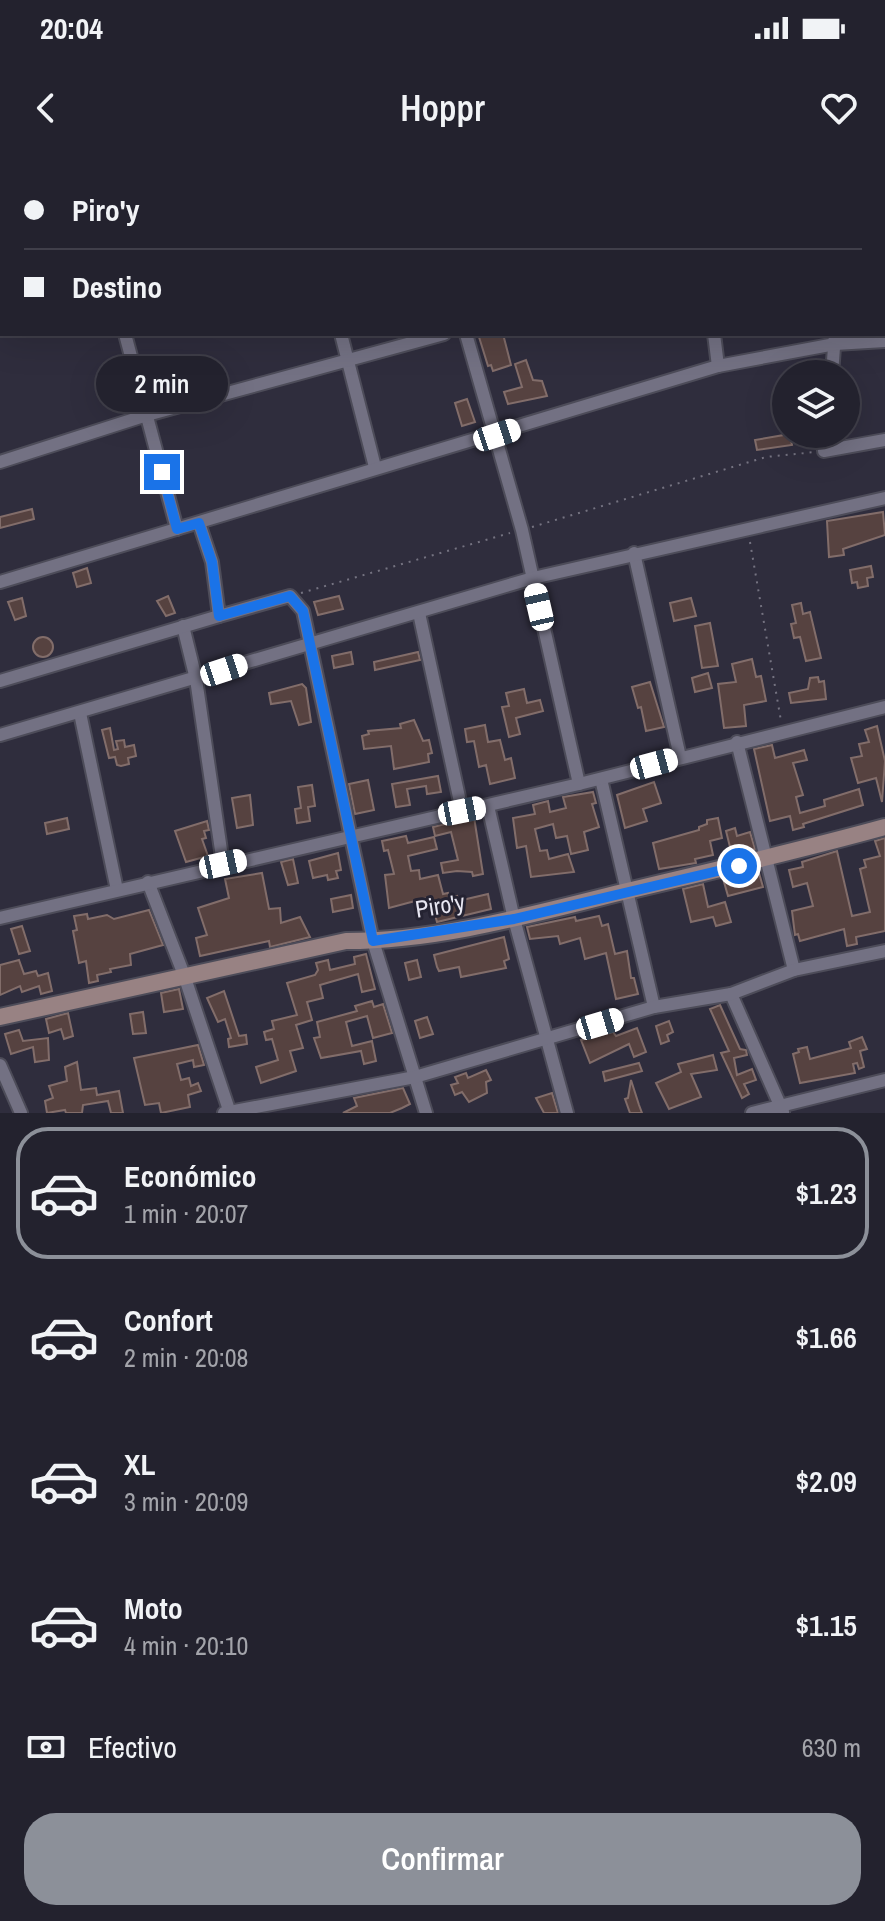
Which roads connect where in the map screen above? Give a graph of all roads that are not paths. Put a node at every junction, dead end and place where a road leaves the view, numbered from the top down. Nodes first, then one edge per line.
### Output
1 (126, 336) edge
2 (342, 336) edge
3 (436, 336) edge
4 (467, 336) edge
5 (714, 336) edge
6 (835, 339) edge
7 (885, 341) edge
8 (348, 359) junction
9 (833, 360) edge
10 (718, 366) junction
11 (147, 415) junction
12 (497, 435) junction
13 (885, 440) edge
14 (860, 445) edge
15 (0, 462) edge
16 (375, 467) junction
17 (885, 498) edge
18 (199, 523) junction
19 (177, 529) junction
20 (634, 553) junction
21 (533, 578) junction
22 (0, 582) edge
23 (419, 613) junction
24 (219, 616) junction
25 (183, 626) junction
26 (309, 643) junction
27 (196, 679) junction
28 (0, 681) edge
29 (885, 707) edge
30 (80, 713) junction
31 (0, 735) edge
32 (737, 742) junction
33 (680, 757) junction
34 (601, 779) junction
35 (579, 784) junction
36 (488, 806) junction
37 (462, 811) junction
38 (885, 827) edge
39 (349, 837) junction
40 (767, 860) junction
41 (223, 864) junction
42 (148, 882) junction
43 (117, 890) junction
44 (626, 892) junction
45 (0, 918) edge
46 (514, 919) junction
47 (373, 941) junction
48 (885, 951) edge
49 (794, 970) junction
50 (184, 975) junction
51 (731, 994) junction
52 (654, 1007) junction
53 (0, 1017) edge
54 (546, 1041) junction
55 (0, 1065) edge
56 (415, 1077) junction
57 (885, 1080) edge
58 (782, 1110) edge
59 (21, 1113) edge
60 (227, 1113) edge
61 (426, 1113) edge
62 (567, 1113) edge
63 (752, 1113) edge

1 - 11 street
2 - 8 street
3 - 8 street
4 - 12 street
5 - 10 street
6 - 7 street
6 - 9 street
6 - 10 street
8 - 11 street
8 - 16 street
10 - 12 street
11 - 15 street
11 - 19 street
12 - 16 street
12 - 21 street
13 - 14 street
16 - 18 street
17 - 20 street
18 - 19 street
18 - 24 street
19 - 22 street
20 - 21 street
20 - 33 street
21 - 23 street
21 - 35 street
23 - 26 street
23 - 37 street
24 - 25 street
24 - 26 street
25 - 27 street
25 - 28 street
26 - 27 street
26 - 39 street
27 - 30 street
27 - 41 street
29 - 32 street
30 - 31 street
30 - 43 street
32 - 33 street
32 - 40 street
33 - 34 street
34 - 35 street
34 - 44 street
35 - 36 street
36 - 37 street
36 - 46 street
37 - 39 street
38 - 40 main road, Piro'y
39 - 41 street
39 - 47 street
40 - 44 main road, Piro'y
40 - 49 street
41 - 42 street
42 - 43 street
42 - 50 street
43 - 45 street
44 - 46 main road, Piro'y
44 - 52 street
46 - 47 main road, Piro'y
46 - 54 street
47 - 50 main road, Piro'y
47 - 56 street
48 - 49 street
49 - 51 street
50 - 53 main road, Piro'y
50 - 60 street
51 - 52 street
51 - 58 street
52 - 54 street
54 - 56 street
54 - 62 street
55 - 59 street
56 - 60 street
56 - 61 street
57 - 58 street
58 - 63 street

